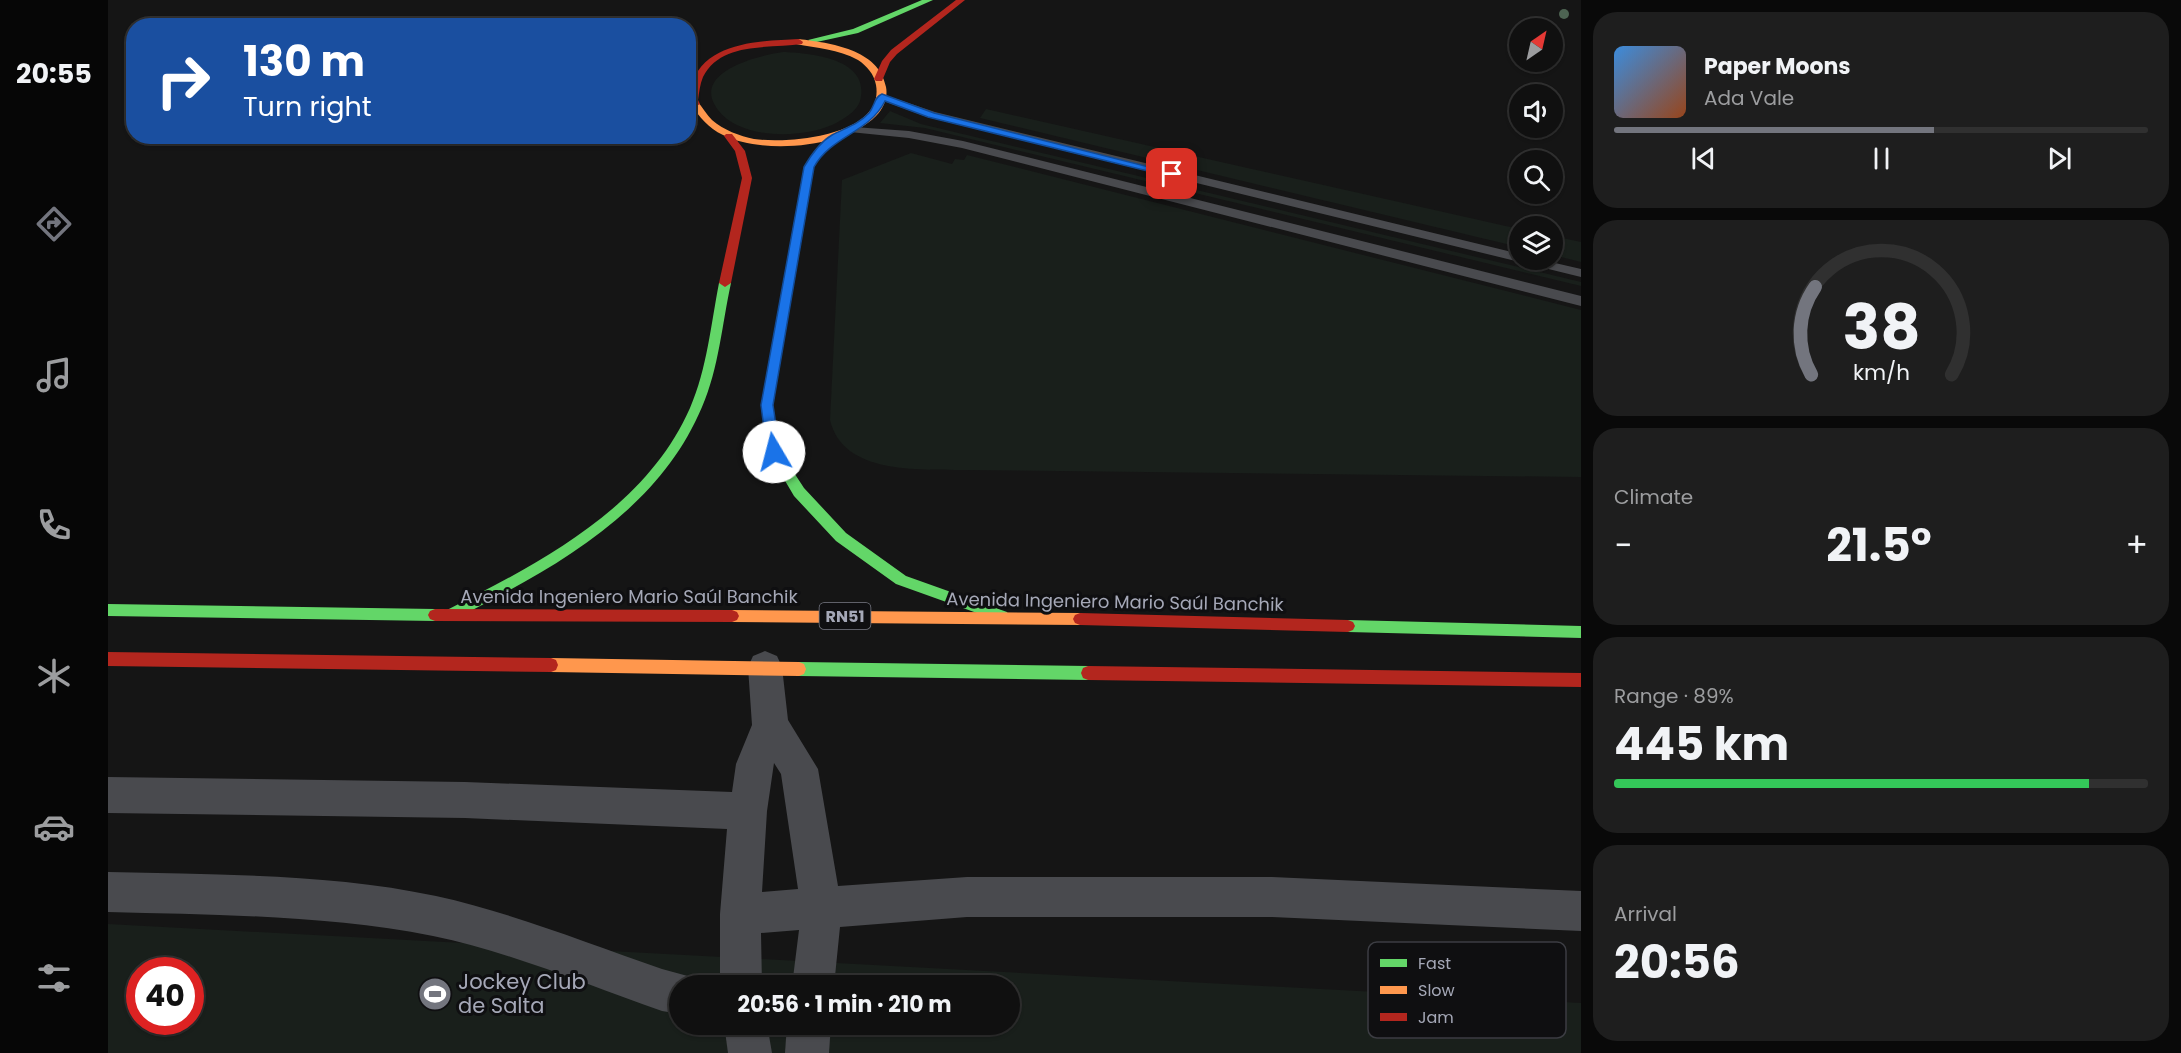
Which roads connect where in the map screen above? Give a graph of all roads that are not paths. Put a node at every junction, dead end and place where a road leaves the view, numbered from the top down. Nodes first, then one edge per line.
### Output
1 (929, 0) edge
2 (960, 0) edge
3 (799, 42) junction
4 (879, 79) junction
5 (696, 84) edge
6 (882, 96) junction
7 (696, 108) edge
8 (854, 130) junction
9 (729, 136) junction
10 (835, 138) junction
11 (1509, 255) edge
12 (1563, 269) edge
13 (1581, 273) edge
14 (1581, 301) edge
15 (108, 609) edge
16 (450, 615) junction
17 (1007, 617) junction
18 (1581, 632) edge
19 (108, 659) edge
20 (765, 667) junction
21 (1581, 680) edge
22 (770, 725) junction
23 (108, 795) edge
24 (748, 811) junction
25 (108, 892) edge
26 (821, 910) junction
27 (1581, 911) edge
28 (740, 914) junction
29 (741, 975) edge
30 (815, 975) edge
31 (669, 991) edge
32 (747, 1035) edge
33 (808, 1035) edge
34 (750, 1053) edge
35 (807, 1053) edge

1 - 3 main road
2 - 4 main road
3 - 4 main road
3 - 5 main road
4 - 6 main road
6 - 8 main road
6 - 11 lane
7 - 9 main road
8 - 10 main road
8 - 14 lane
9 - 10 main road
9 - 16 main road
10 - 17 main road
12 - 13 lane
15 - 16 main road, Avenida Ingeniero Mario Saúl Banchik / RN51
16 - 17 main road, Avenida Ingeniero Mario Saúl Banchik / RN51
17 - 18 main road, Avenida Ingeniero Mario Saúl Banchik / RN51
19 - 20 main road
20 - 21 main road
20 - 22 street
22 - 24 street
22 - 26 street
23 - 24 street
24 - 28 street
25 - 31 street
26 - 27 street
26 - 28 street
26 - 30 street
28 - 29 street
32 - 34 street
33 - 35 street

